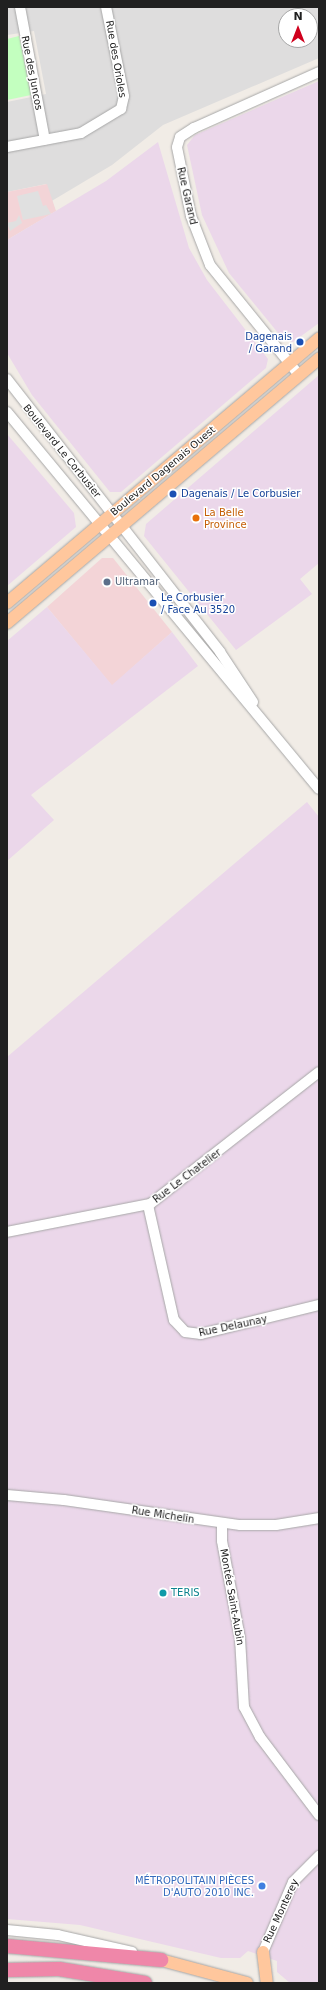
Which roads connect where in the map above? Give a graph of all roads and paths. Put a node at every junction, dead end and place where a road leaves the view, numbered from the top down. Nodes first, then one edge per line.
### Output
1 (20, 7) edge
2 (106, 7) edge
3 (319, 72) edge
4 (45, 140) junction
5 (7, 147) edge
6 (319, 338) edge
7 (319, 358) edge
8 (289, 364) junction
9 (299, 375) junction
10 (7, 378) edge
11 (7, 412) edge
12 (112, 514) junction
13 (99, 525) junction
14 (120, 526) junction
15 (109, 536) junction
16 (7, 603) edge
17 (7, 623) edge
18 (276, 735) junction
19 (319, 789) edge
20 (319, 1072) edge
21 (148, 1205) junction
22 (7, 1232) edge
23 (319, 1305) edge
24 (7, 1496) edge
25 (319, 1518) edge
26 (222, 1524) junction
27 (319, 1815) edge
28 (319, 1856) edge
29 (7, 1930) edge
30 (7, 1946) edge
31 (263, 1952) joint
32 (161, 1960) junction
33 (7, 1970) edge
34 (107, 1983) edge
35 (145, 1983) edge
36 (247, 1983) edge
37 (267, 1983) edge

1 - 4 street, Rue des Juncos
2 - 4 street, Rue des Orioles
3 - 8 street, Rue Garand
4 - 5 street, Rue des Orioles
6 - 8 main road, Boulevard Dagenais Ouest
7 - 9 main road, Boulevard Dagenais Ouest
8 - 9 street, Rue Garand
8 - 12 main road, Boulevard Dagenais Ouest
9 - 14 main road, Boulevard Dagenais Ouest
10 - 12 street, Boulevard Le Corbusier
11 - 13 street, Boulevard Le Corbusier
12 - 13 main road, Boulevard Dagenais Ouest
12 - 14 street, Boulevard Le Corbusier
13 - 15 street, Boulevard Le Corbusier
13 - 16 main road, Boulevard Dagenais Ouest
14 - 15 main road, Boulevard Dagenais Ouest
14 - 18 street, Boulevard Le Corbusier
15 - 17 main road, Boulevard Dagenais Ouest
15 - 18 street, Boulevard Le Corbusier
18 - 19 street, Boulevard Le Corbusier
20 - 21 street, Rue Le Chatelier
21 - 22 street, Rue Le Chatelier
21 - 23 street, Rue Delaunay
24 - 26 street, Rue Michelin
25 - 26 street, Rue Michelin
26 - 27 street, Montée Saint-Aubin
28 - 31 street, Rue Monterey
29 - 32 street
30 - 32 highway
31 - 37 main road
32 - 36 main road
33 - 34 highway
33 - 35 highway

